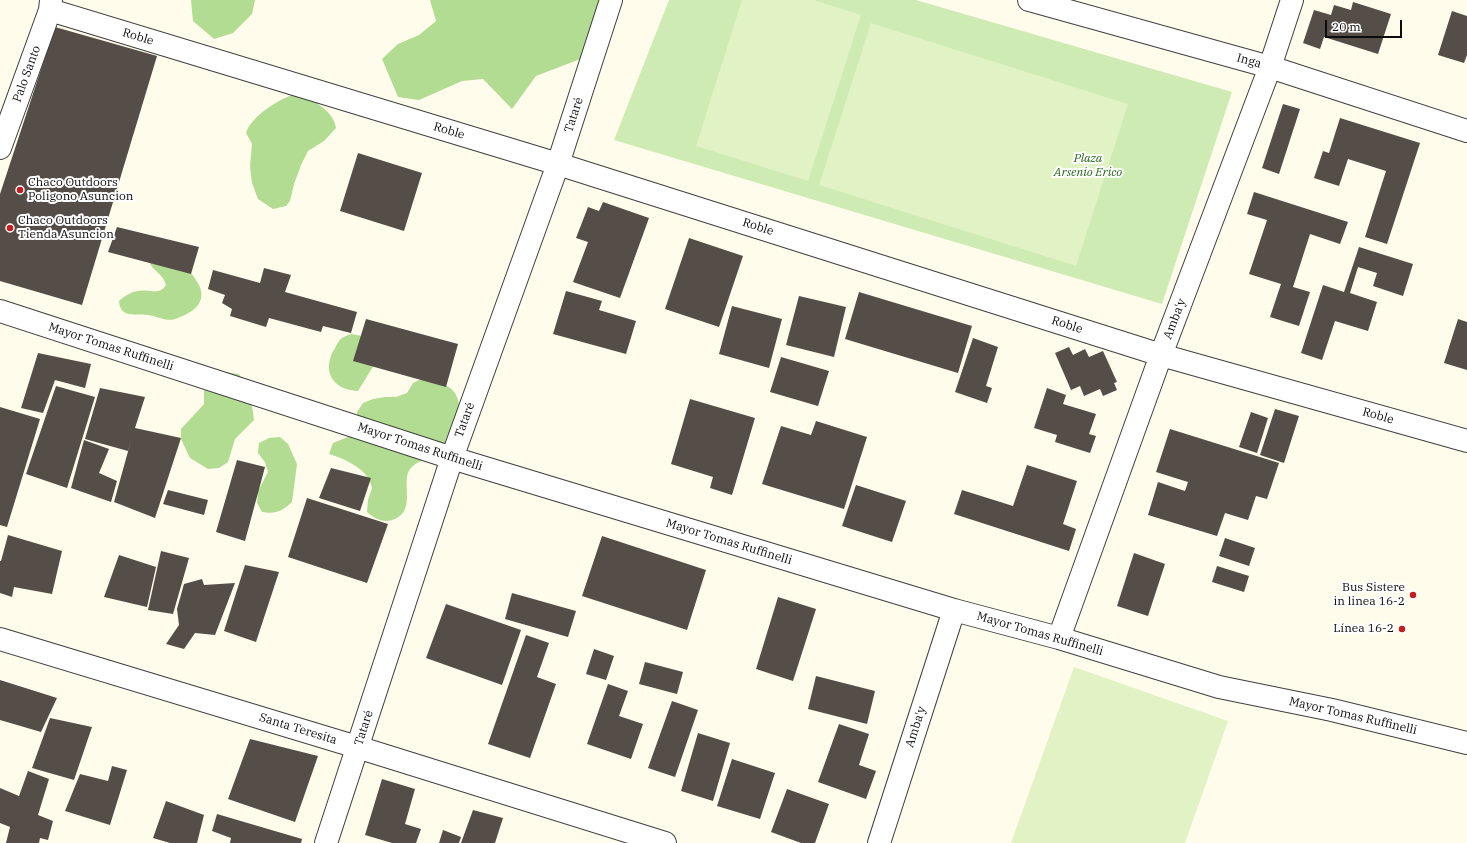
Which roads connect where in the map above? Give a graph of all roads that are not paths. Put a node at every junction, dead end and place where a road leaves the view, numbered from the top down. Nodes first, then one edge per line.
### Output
1 (611, 0) edge
2 (1029, 0) edge
3 (1292, 0) edge
4 (51, 5) edge
5 (1270, 67) junction
6 (1467, 131) edge
7 (0, 148) edge
8 (558, 164) junction
9 (0, 311) edge
10 (1161, 355) junction
11 (1467, 441) edge
12 (452, 458) junction
13 (954, 610) junction
14 (1059, 638) junction
15 (0, 639) edge
16 (1467, 743) edge
17 (357, 747) junction
18 (326, 843) edge
19 (665, 843) edge
20 (879, 843) edge

1 - 8 street, Tataré
2 - 5 street, Inga
3 - 5 street, Amba'y
4 - 7 street, Palo Santo
4 - 8 street, Roble
5 - 6 street, Inga
5 - 10 street, Amba'y
8 - 10 street, Roble
8 - 12 street, Tataré
9 - 12 street, Mayor Tomas Ruffinelli
10 - 11 street, Roble
10 - 14 street, Amba'y
12 - 13 street, Mayor Tomas Ruffinelli
12 - 17 street, Tataré
13 - 14 street, Mayor Tomas Ruffinelli
13 - 20 street, Amba'y
14 - 16 street, Mayor Tomas Ruffinelli
15 - 17 street, Santa Teresita
17 - 18 street, Tataré
17 - 19 street, Santa Teresita

